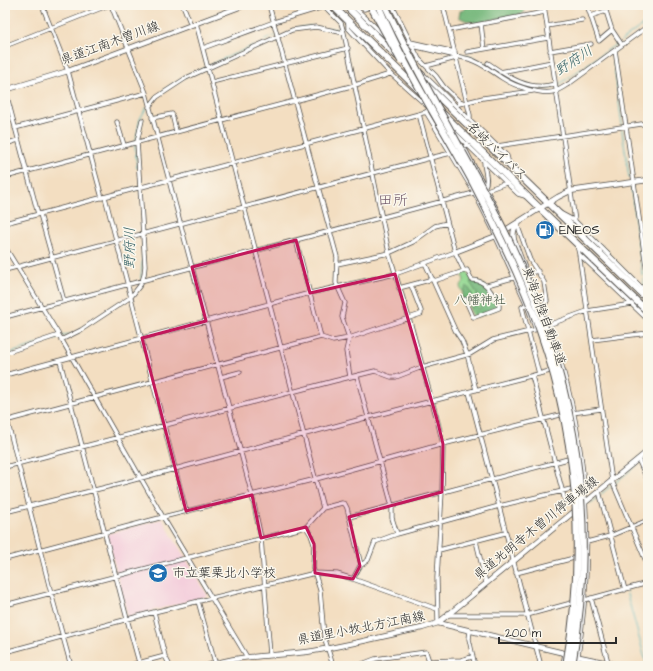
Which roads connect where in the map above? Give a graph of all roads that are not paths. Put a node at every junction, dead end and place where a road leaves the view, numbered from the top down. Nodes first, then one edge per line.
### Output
1 (42, 5) edge
2 (110, 5) edge
3 (183, 5) edge
4 (245, 5) edge
5 (270, 5) edge
6 (332, 5) edge
7 (345, 5) edge
8 (352, 5) edge
9 (370, 5) edge
10 (377, 5) edge
11 (385, 5) edge
12 (392, 5) edge
13 (443, 5) edge
14 (544, 5) edge
15 (588, 5) edge
16 (323, 6) edge
17 (364, 9) dead end
18 (545, 12) junction
19 (591, 16) junction
20 (582, 20) dead end
21 (348, 21) junction
22 (274, 22) junction
23 (194, 24) junction
24 (481, 24) junction
25 (547, 26) junction
26 (648, 26) edge
27 (50, 27) junction
28 (449, 30) junction
29 (612, 30) junction
30 (344, 33) junction
31 (277, 35) junction
32 (548, 38) junction
33 (620, 43) junction
34 (409, 44) junction
35 (591, 44) dead end
36 (5, 46) edge
37 (128, 48) junction
38 (203, 48) junction
39 (348, 48) junction
40 (484, 49) junction
41 (615, 50) junction
42 (550, 51) junction
43 (467, 52) dead end
44 (455, 55) junction
45 (552, 62) junction
46 (285, 63) junction
47 (488, 64) dead end
48 (208, 66) junction
49 (426, 66) junction
50 (68, 71) junction
51 (500, 72) junction
52 (392, 74) junction
53 (212, 82) junction
54 (355, 85) junction
55 (555, 87) junction
56 (5, 89) edge
57 (534, 91) junction
58 (146, 93) junction
59 (294, 100) junction
60 (466, 102) junction
61 (461, 103) junction
62 (456, 106) junction
63 (149, 107) junction
64 (430, 108) junction
65 (78, 111) junction
66 (426, 112) junction
67 (419, 114) junction
68 (152, 118) junction
69 (222, 119) junction
70 (470, 119) junction
71 (142, 120) dead end
72 (117, 122) dead end
73 (440, 123) junction
74 (648, 123) edge
75 (626, 126) junction
76 (15, 128) junction
77 (363, 129) junction
78 (176, 131) junction
79 (157, 136) junction
80 (562, 136) junction
81 (18, 140) junction
82 (136, 142) junction
83 (5, 144) edge
84 (306, 144) junction
85 (124, 145) junction
86 (465, 146) junction
87 (497, 146) junction
88 (451, 153) junction
89 (90, 154) junction
90 (430, 158) junction
91 (484, 162) junction
92 (234, 163) junction
93 (509, 164) junction
94 (26, 171) junction
95 (372, 173) junction
96 (5, 177) edge
97 (169, 180) junction
98 (648, 180) edge
99 (634, 182) junction
100 (506, 183) junction
101 (139, 188) junction
102 (318, 188) junction
103 (486, 188) junction
104 (570, 191) junction
105 (474, 192) junction
106 (103, 197) junction
107 (528, 197) junction
108 (442, 202) junction
109 (548, 203) junction
110 (245, 207) junction
111 (540, 208) junction
112 (557, 212) junction
113 (39, 214) junction
114 (381, 217) junction
115 (522, 220) junction
116 (575, 222) junction
117 (5, 223) edge
118 (447, 223) junction
119 (180, 224) junction
120 (517, 224) junction
121 (505, 230) junction
122 (330, 231) junction
123 (142, 234) junction
124 (496, 236) junction
125 (296, 240) junction
126 (116, 241) junction
127 (576, 243) junction
128 (5, 247) edge
129 (257, 250) junction
130 (455, 252) junction
131 (388, 253) junction
132 (579, 254) junction
133 (52, 258) junction
134 (425, 263) junction
135 (337, 264) junction
136 (17, 267) junction
137 (192, 267) junction
138 (5, 270) edge
139 (464, 271) junction
140 (538, 272) junction
141 (395, 274) junction
142 (528, 274) junction
143 (515, 277) junction
144 (434, 280) junction
145 (648, 280) edge
146 (141, 281) junction
147 (127, 284) junction
148 (410, 285) junction
149 (487, 285) junction
150 (338, 287) junction
151 (399, 288) junction
152 (310, 294) junction
153 (648, 295) edge
154 (130, 296) junction
155 (465, 299) dead end
156 (64, 301) junction
157 (270, 304) junction
158 (527, 304) junction
159 (632, 304) junction
160 (42, 307) junction
161 (541, 308) junction
162 (587, 311) junction
163 (648, 312) edge
164 (5, 317) edge
165 (409, 318) junction
166 (648, 320) edge
167 (206, 322) junction
168 (548, 325) junction
169 (536, 329) junction
170 (528, 332) junction
171 (648, 333) edge
172 (60, 337) junction
173 (321, 337) junction
174 (142, 338) junction
175 (349, 338) junction
176 (592, 340) junction
177 (282, 348) junction
178 (5, 353) edge
179 (467, 354) junction
180 (71, 357) junction
181 (60, 360) junction
182 (218, 365) junction
183 (422, 367) junction
184 (550, 371) junction
185 (240, 372) dead end
186 (539, 374) junction
187 (5, 375) edge
188 (357, 376) junction
189 (532, 376) junction
190 (221, 377) junction
191 (350, 377) junction
192 (153, 382) junction
193 (476, 390) junction
194 (293, 391) junction
195 (469, 392) junction
196 (95, 398) junction
197 (432, 401) junction
198 (71, 404) junction
199 (229, 408) junction
200 (601, 409) junction
201 (5, 412) edge
202 (573, 413) junction
203 (560, 415) junction
204 (369, 417) junction
205 (544, 419) junction
206 (6, 421) edge
207 (165, 426) junction
208 (304, 434) junction
209 (480, 436) junction
210 (118, 438) junction
211 (443, 444) junction
212 (83, 447) junction
213 (240, 451) junction
214 (648, 451) edge
215 (568, 459) junction
216 (638, 459) junction
217 (379, 460) junction
218 (555, 462) junction
219 (18, 464) junction
220 (5, 467) edge
221 (175, 468) junction
222 (141, 477) junction
223 (316, 479) junction
224 (491, 479) junction
225 (612, 481) junction
226 (648, 481) edge
227 (93, 489) junction
228 (571, 489) junction
229 (563, 491) junction
230 (599, 491) junction
231 (442, 492) junction
232 (252, 495) junction
233 (565, 501) dead end
234 (585, 503) junction
235 (29, 506) junction
236 (392, 506) junction
237 (498, 506) junction
238 (323, 508) junction
239 (186, 511) junction
240 (5, 512) edge
241 (573, 513) junction
242 (163, 517) junction
243 (350, 517) junction
244 (648, 520) edge
245 (441, 523) junction
246 (306, 527) junction
247 (631, 527) junction
248 (104, 532) junction
249 (505, 533) junction
250 (397, 534) junction
251 (610, 536) junction
252 (261, 538) junction
253 (476, 541) junction
254 (587, 542) junction
255 (40, 550) junction
256 (439, 550) junction
257 (187, 558) junction
258 (574, 558) junction
259 (5, 559) edge
260 (512, 561) junction
261 (361, 565) junction
262 (648, 566) edge
263 (315, 572) junction
264 (516, 573) junction
265 (115, 577) junction
266 (353, 579) junction
267 (486, 582) junction
268 (648, 583) edge
269 (264, 584) junction
270 (625, 590) junction
271 (51, 593) junction
272 (211, 598) junction
273 (591, 598) junction
274 (584, 600) junction
275 (198, 601) junction
276 (571, 603) junction
277 (5, 605) edge
278 (437, 610) junction
279 (154, 612) junction
280 (448, 613) junction
281 (527, 615) junction
282 (127, 619) junction
283 (438, 623) junction
284 (470, 631) junction
285 (63, 636) junction
286 (535, 646) junction
287 (327, 648) junction
288 (5, 652) edge
289 (565, 653) junction
290 (270, 655) junction
291 (165, 656) junction
292 (577, 656) junction
293 (247, 657) junction
294 (472, 657) junction
295 (430, 661) junction
296 (140, 664) edge
297 (216, 664) edge
298 (608, 664) edge
299 (71, 666) edge
300 (127, 666) edge
301 (170, 666) edge
302 (207, 666) edge
303 (333, 666) edge
304 (357, 666) edge
305 (430, 666) edge
306 (475, 666) edge
307 (541, 666) edge
308 (563, 666) edge
309 (566, 666) edge
310 (572, 666) edge
311 (576, 666) edge
312 (599, 666) edge
313 (622, 666) edge

1 - 27 street
2 - 27 street
2 - 37 street
3 - 23 street
4 - 23 street, 県道江南木曽川線
5 - 22 street
6 - 21 highway, 名岐バイパス
7 - 93 highway, 名岐バイパス
8 - 62 street
9 - 73 highway, bridge
10 - 17 street
10 - 73 highway, 東海北陸自動車道, bridge
11 - 310 highway, 東海北陸自動車道, bridge
12 - 34 street
13 - 28 street
14 - 18 street
15 - 19 street
16 - 22 street
16 - 30 street
18 - 24 street
18 - 25 street
19 - 29 street
19 - 29 street
20 - 25 street
21 - 52 street
21 - 107 highway, 名岐バイパス
22 - 31 street
22 - 38 street
23 - 37 street, 県道江南木曽川線
23 - 38 street
24 - 28 street
24 - 40 street
25 - 32 street
26 - 33 street
27 - 36 street
27 - 50 street
28 - 44 street
29 - 33 street
30 - 31 street
30 - 39 street
31 - 46 street
31 - 48 street
32 - 40 street
32 - 42 street
33 - 41 street
34 - 44 street
34 - 49 street
35 - 42 street
37 - 50 street, 県道江南木曽川線
37 - 58 street
38 - 48 street
39 - 46 street
39 - 54 street
40 - 43 street
41 - 55 street
41 - 75 street
42 - 45 street
44 - 49 street
44 - 57 street
44 - 60 street
45 - 51 street
45 - 55 street
46 - 53 street
46 - 59 street
47 - 51 street
48 - 53 street
48 - 63 street
49 - 61 street
50 - 56 street, 県道江南木曽川線
50 - 65 street
51 - 55 street
52 - 54 street
52 - 64 street
53 - 69 street
54 - 59 street
54 - 77 street
55 - 57 street
55 - 80 street
56 - 76 street
57 - 60 street
58 - 63 street
58 - 65 street
59 - 69 street
59 - 84 street
60 - 61 street
60 - 70 street
61 - 62 street
62 - 70 street
63 - 68 street
64 - 66 street
64 - 86 street
65 - 76 street
65 - 89 street
66 - 67 street
66 - 88 street
67 - 77 street
67 - 90 street
68 - 78 street
68 - 79 street
69 - 78 street
69 - 92 street
70 - 87 street
71 - 82 street
72 - 85 street
73 - 309 highway, 東海北陸自動車道, bridge
74 - 75 street
75 - 80 street
75 - 99 street
76 - 81 street
77 - 84 street
77 - 95 street
78 - 79 street
79 - 82 street
79 - 97 street
80 - 87 street
80 - 104 street
81 - 83 street
81 - 94 street
82 - 85 street
82 - 101 street
84 - 92 street
84 - 102 street
85 - 89 street
86 - 88 street
86 - 91 street
86 - 103 street
87 - 93 street
88 - 90 street
88 - 105 street
89 - 94 street
89 - 106 street
90 - 95 street
90 - 108 street
91 - 100 street
91 - 103 street
92 - 97 street
92 - 110 street
93 - 109 highway, 名岐バイパス
94 - 96 street
94 - 113 street
95 - 102 street
95 - 114 street
97 - 101 street
97 - 119 street
98 - 99 street
99 - 104 street
99 - 145 street
100 - 103 street
100 - 107 street
101 - 106 street
101 - 123 street
102 - 110 street
102 - 122 street
103 - 105 street
103 - 121 street
104 - 109 street
104 - 116 street
105 - 108 street
105 - 124 street
106 - 113 street
106 - 126 street
107 - 111 highway, 名岐バイパス
108 - 114 street
108 - 118 street
109 - 111 street
109 - 112 highway, 名岐バイパス
110 - 119 street
110 - 129 street
111 - 115 street
111 - 127 highway, 名岐バイパス
112 - 116 street
112 - 153 highway, 名岐バイパス
113 - 117 street
113 - 133 street
114 - 122 street
114 - 131 street
115 - 120 street
115 - 121 street
116 - 153 street
118 - 130 street
118 - 131 street
119 - 123 street
119 - 137 street
120 - 140 street
120 - 142 street
121 - 124 street
122 - 125 street
122 - 135 street
123 - 126 street
123 - 146 street
124 - 130 street
124 - 143 street
125 - 129 street
125 - 152 street
126 - 133 street
126 - 147 street
127 - 132 street
127 - 163 highway, 名岐バイパス
128 - 136 street
129 - 137 street
129 - 157 street
130 - 134 street
130 - 139 street
131 - 135 street
131 - 141 street
132 - 159 street
132 - 162 street
133 - 136 street
133 - 156 street
134 - 141 street
134 - 144 street
135 - 150 street
136 - 138 street
136 - 160 street
137 - 146 street
137 - 167 street
139 - 144 street
139 - 149 street
140 - 142 street
140 - 161 street
141 - 150 street
141 - 151 street
142 - 143 street
142 - 161 street
143 - 149 street
143 - 158 street
144 - 148 street
144 - 179 street
146 - 147 street
146 - 154 street
147 - 154 street
147 - 156 street
148 - 151 street
148 - 165 street
149 - 155 street
150 - 152 street
150 - 175 street
151 - 165 street
152 - 157 street
152 - 173 street
154 - 172 street
154 - 174 street
156 - 160 street
157 - 167 street
157 - 177 street
158 - 169 street
158 - 170 street
159 - 162 street
159 - 166 street
160 - 164 street
160 - 172 street
161 - 168 street
162 - 168 street
162 - 176 street
165 - 175 street
165 - 183 street
167 - 174 street
167 - 182 street
168 - 169 street
168 - 202 street
169 - 170 street
169 - 184 street
170 - 179 street
170 - 186 street
171 - 176 street
172 - 178 street
172 - 180 street
173 - 175 street
173 - 177 street
174 - 180 street
174 - 192 street
175 - 191 street
176 - 200 street
177 - 182 street
177 - 194 street
179 - 183 street
179 - 193 street
180 - 181 street
180 - 196 street
181 - 187 street
181 - 198 street
182 - 190 street
182 - 192 street
183 - 188 street
183 - 197 street
184 - 186 street
184 - 203 street
185 - 190 street
186 - 189 street
188 - 191 street
188 - 204 street
189 - 193 street
189 - 205 street
190 - 199 street
191 - 194 street
192 - 196 street
192 - 207 street
193 - 195 street
194 - 199 street
194 - 208 street
195 - 197 street
195 - 209 street
196 - 198 street
196 - 210 street
197 - 204 street
197 - 211 street
198 - 206 street
198 - 212 street
199 - 207 street
199 - 213 street
200 - 202 street
200 - 225 street
201 - 206 street
202 - 203 street
202 - 234 street
203 - 205 street
203 - 215 street
204 - 208 street
204 - 217 street
205 - 209 street
205 - 218 street
206 - 219 street
207 - 210 street
207 - 221 street
208 - 213 street
208 - 223 street
209 - 211 street
209 - 224 street
210 - 212 street
210 - 222 street
211 - 217 street
211 - 231 street
212 - 219 street
212 - 227 street
213 - 221 street
213 - 232 street
214 - 216 street, 県道光明寺木曽川停車場線
215 - 218 street
215 - 228 street
216 - 225 street, 県道光明寺木曽川停車場線
216 - 226 street
217 - 223 street
217 - 236 street
218 - 224 street
218 - 229 street
219 - 220 street
219 - 235 street
221 - 222 street
221 - 239 street
222 - 227 street
222 - 242 street
223 - 232 street
223 - 238 street
224 - 231 street
224 - 237 street
225 - 230 street, 県道光明寺木曽川停車場線
225 - 247 street
227 - 235 street
227 - 248 street
228 - 229 street
228 - 241 street
229 - 233 street
229 - 237 street
230 - 234 street, 県道光明寺木曽川停車場線
230 - 251 street
231 - 236 street
231 - 245 street
232 - 239 street
232 - 252 street
234 - 241 street, 県道光明寺木曽川停車場線
234 - 254 street
235 - 240 street
235 - 255 street
236 - 243 street
236 - 250 street
237 - 245 street
237 - 249 street
238 - 243 street
238 - 246 street
239 - 242 street
241 - 258 street
241 - 260 street, 県道光明寺木曽川停車場線
242 - 248 street
242 - 257 street
243 - 261 street
244 - 247 street
245 - 250 street
245 - 256 street
246 - 252 street
246 - 263 street
247 - 251 street
247 - 262 street
248 - 255 street
248 - 265 street
249 - 253 street
249 - 260 street
250 - 261 street
251 - 254 street
251 - 270 street
252 - 257 street
252 - 269 street
253 - 256 street
253 - 267 street
254 - 274 street
255 - 259 street
255 - 271 street
256 - 278 street
257 - 265 street
257 - 272 street
258 - 264 street
258 - 276 street
260 - 264 street
260 - 267 street, 県道光明寺木曽川停車場線
261 - 266 street
263 - 266 street
263 - 269 street
263 - 287 street
264 - 281 street
265 - 271 street
265 - 282 street
266 - 278 street
267 - 280 street, 県道光明寺木曽川停車場線
268 - 270 street
269 - 272 street
269 - 290 street
270 - 273 street
271 - 277 street
271 - 285 street
272 - 275 street
272 - 293 street
273 - 274 street
273 - 298 street
274 - 276 street
274 - 292 street
275 - 279 street
275 - 297 street
276 - 281 street
276 - 289 street
278 - 283 street
279 - 282 street
279 - 291 street
280 - 281 street
280 - 283 street, 県道光明寺木曽川停車場線
281 - 286 street
282 - 285 street
282 - 296 street
283 - 284 street, 県道里小牧北方江南線
283 - 287 street, 県道里小牧北方江南線
284 - 286 street, 県道里小牧北方江南線
284 - 294 street
285 - 288 street
285 - 299 street
286 - 289 street, 県道里小牧北方江南線
286 - 307 street
287 - 290 street, 県道里小牧北方江南線
287 - 303 street
289 - 292 street, 県道里小牧北方江南線
289 - 308 street
290 - 293 street, 県道里小牧北方江南線
291 - 296 street
291 - 301 street
292 - 298 street, 県道里小牧北方江南線
292 - 311 street
293 - 297 street, 県道里小牧北方江南線
294 - 295 street
294 - 306 street
295 - 304 street
295 - 305 street
296 - 300 street
297 - 302 street, 県道里小牧北方江南線
298 - 312 street
298 - 313 street, 県道里小牧北方江南線

